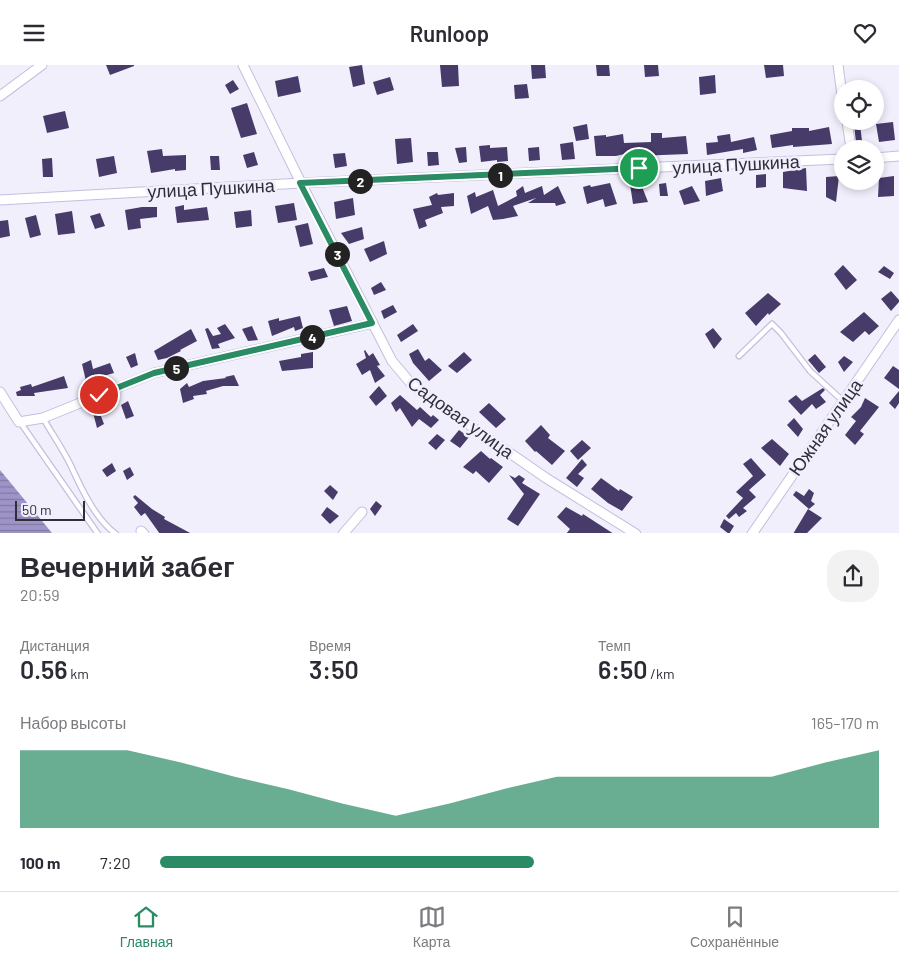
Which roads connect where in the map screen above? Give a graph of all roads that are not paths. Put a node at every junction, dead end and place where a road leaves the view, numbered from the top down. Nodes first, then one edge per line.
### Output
1 (42, 65) edge
2 (243, 65) edge
3 (838, 65) edge
4 (840, 80) edge
5 (0, 96) edge
6 (899, 157) edge
7 (884, 158) edge
8 (834, 159) edge
9 (300, 183) junction
10 (0, 199) edge
11 (899, 320) edge
12 (372, 323) junction
13 (739, 356) dead end
14 (0, 392) edge
15 (843, 401) junction
16 (43, 418) junction
17 (19, 422) junction
18 (362, 512) dead end
19 (98, 533) edge
20 (116, 533) edge
21 (343, 533) edge
22 (636, 533) edge
23 (752, 533) edge

1 - 5 street
2 - 9 street, Садовая улица
3 - 4 street
6 - 7 street
8 - 9 street, улица Пушкина
9 - 10 street, улица Пушкина
9 - 12 street, Садовая улица
11 - 15 street, Южная улица
12 - 16 street
12 - 22 street, Садовая улица
13 - 15 lane
14 - 17 street
15 - 23 street, Южная улица
16 - 17 street
16 - 20 lane
17 - 19 lane
18 - 21 street

